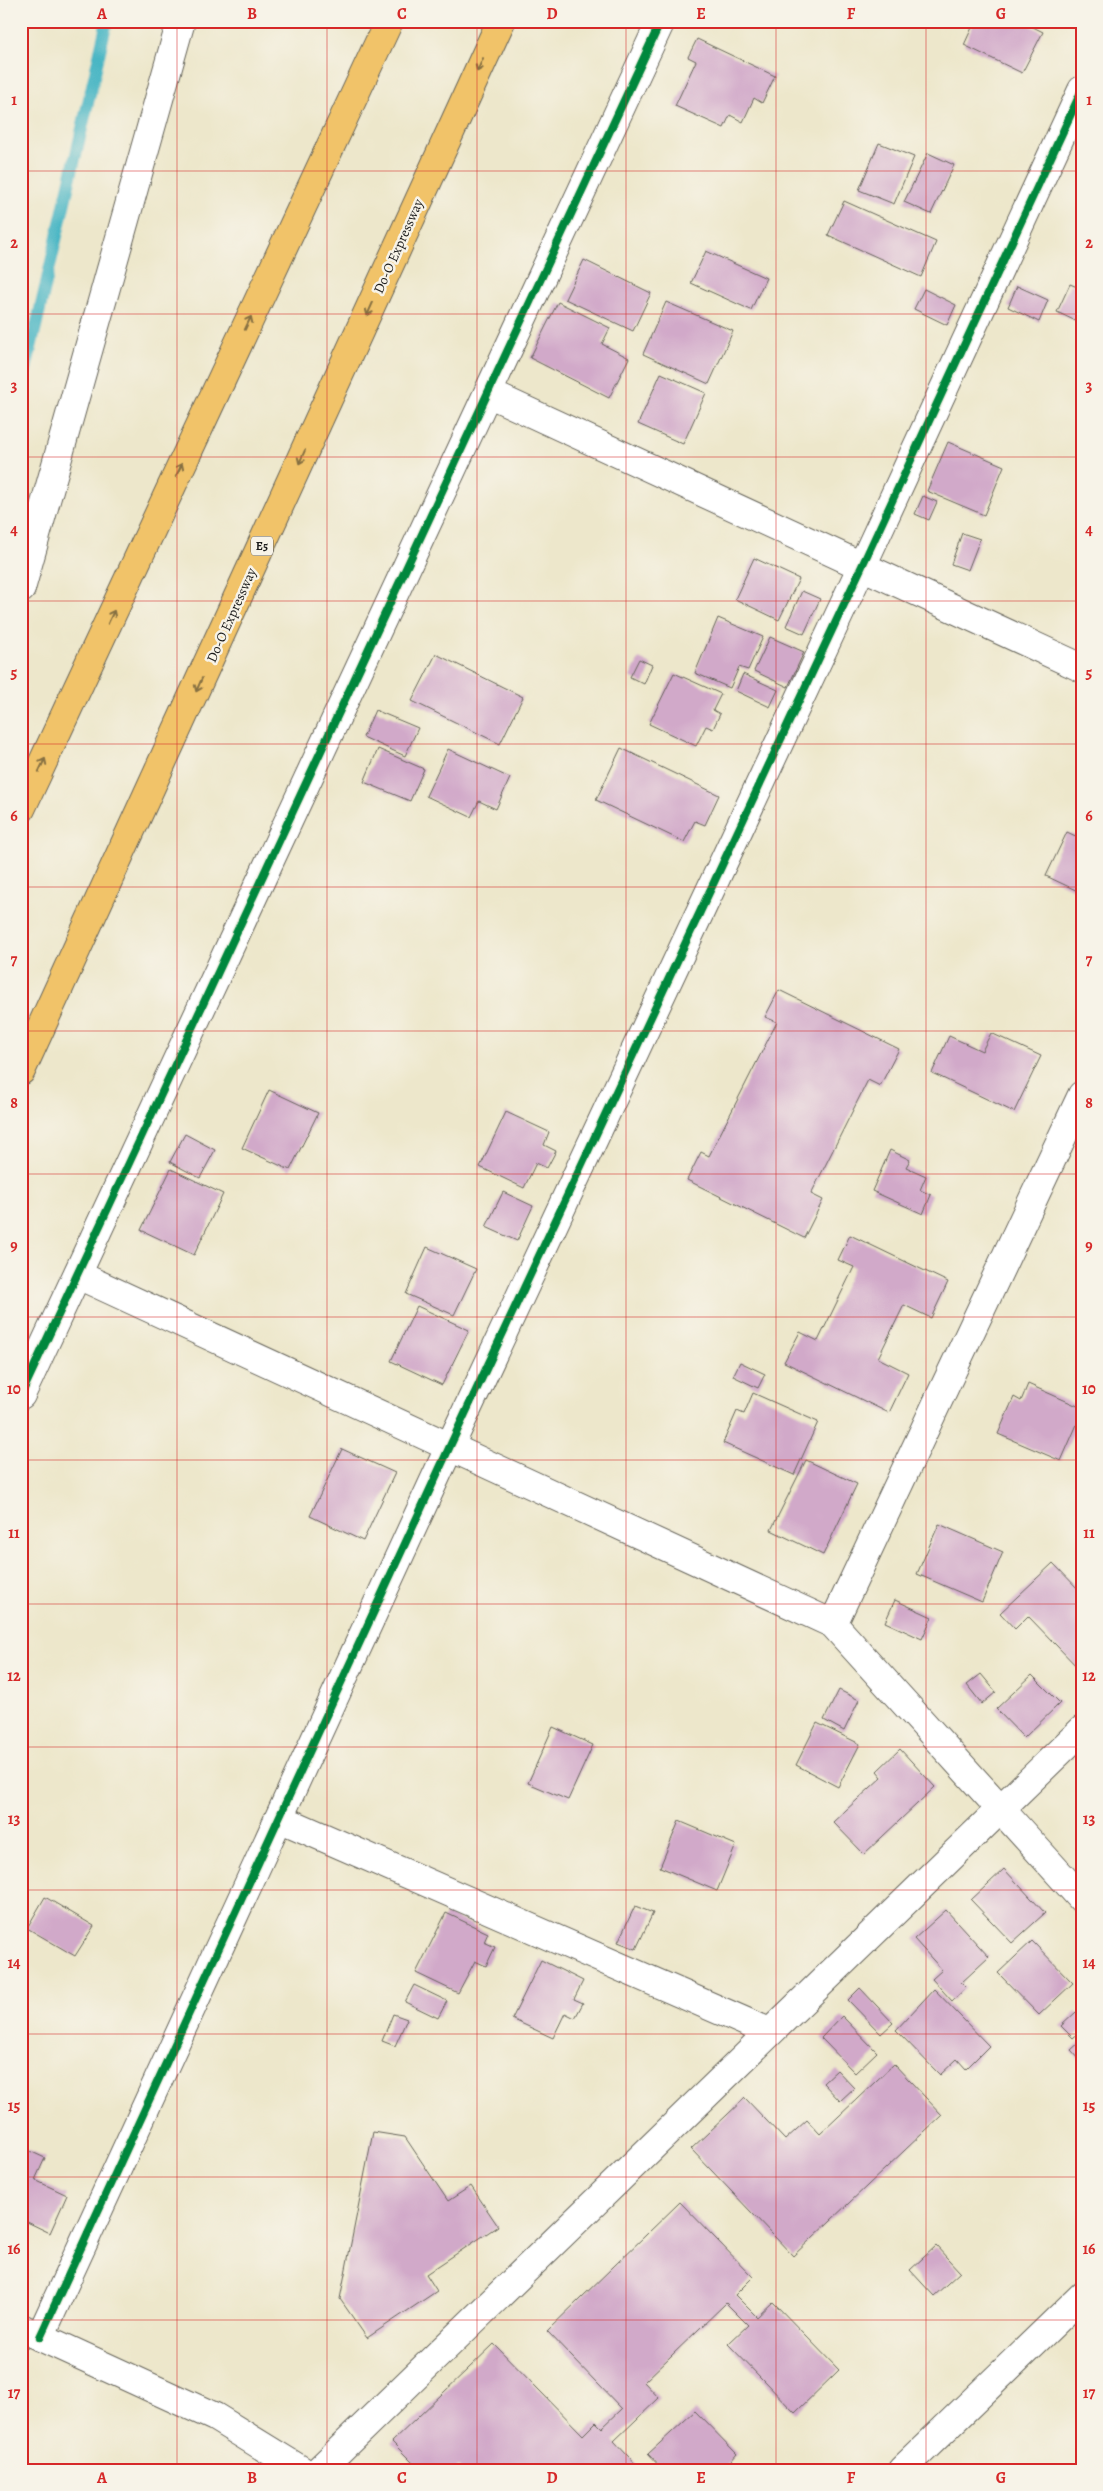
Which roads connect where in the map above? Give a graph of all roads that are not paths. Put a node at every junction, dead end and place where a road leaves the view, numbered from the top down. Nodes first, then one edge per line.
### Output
1 (181, 21) edge
2 (389, 21) edge
3 (501, 21) edge
4 (661, 21) edge
5 (1082, 90) edge
6 (488, 393) junction
7 (862, 566) junction
8 (21, 589) edge
9 (1082, 668) edge
10 (21, 809) edge
11 (21, 1071) edge
12 (1082, 1095) edge
13 (78, 1275) junction
14 (21, 1395) edge
15 (450, 1446) junction
16 (833, 1624) junction
17 (1082, 1730) edge
18 (999, 1809) junction
19 (279, 1818) junction
20 (1082, 1899) edge
21 (769, 2032) junction
22 (1082, 2296) edge
23 (31, 2333) edge
24 (304, 2470) edge
25 (902, 2470) edge

1 - 8 street
10 -> 2 highway
3 -> 11 highway, Do-O Expressway / E5
4 - 6 street
5 - 7 street
6 - 7 street
6 - 13 street
7 - 9 street
7 - 15 street
12 - 16 street
13 - 14 street
13 - 15 street
15 - 16 street
15 - 19 street
16 - 18 street
17 - 18 street
18 - 20 street
18 - 21 street
19 - 21 street
19 - 23 street
21 - 24 street
22 - 25 street
23 - 24 street

